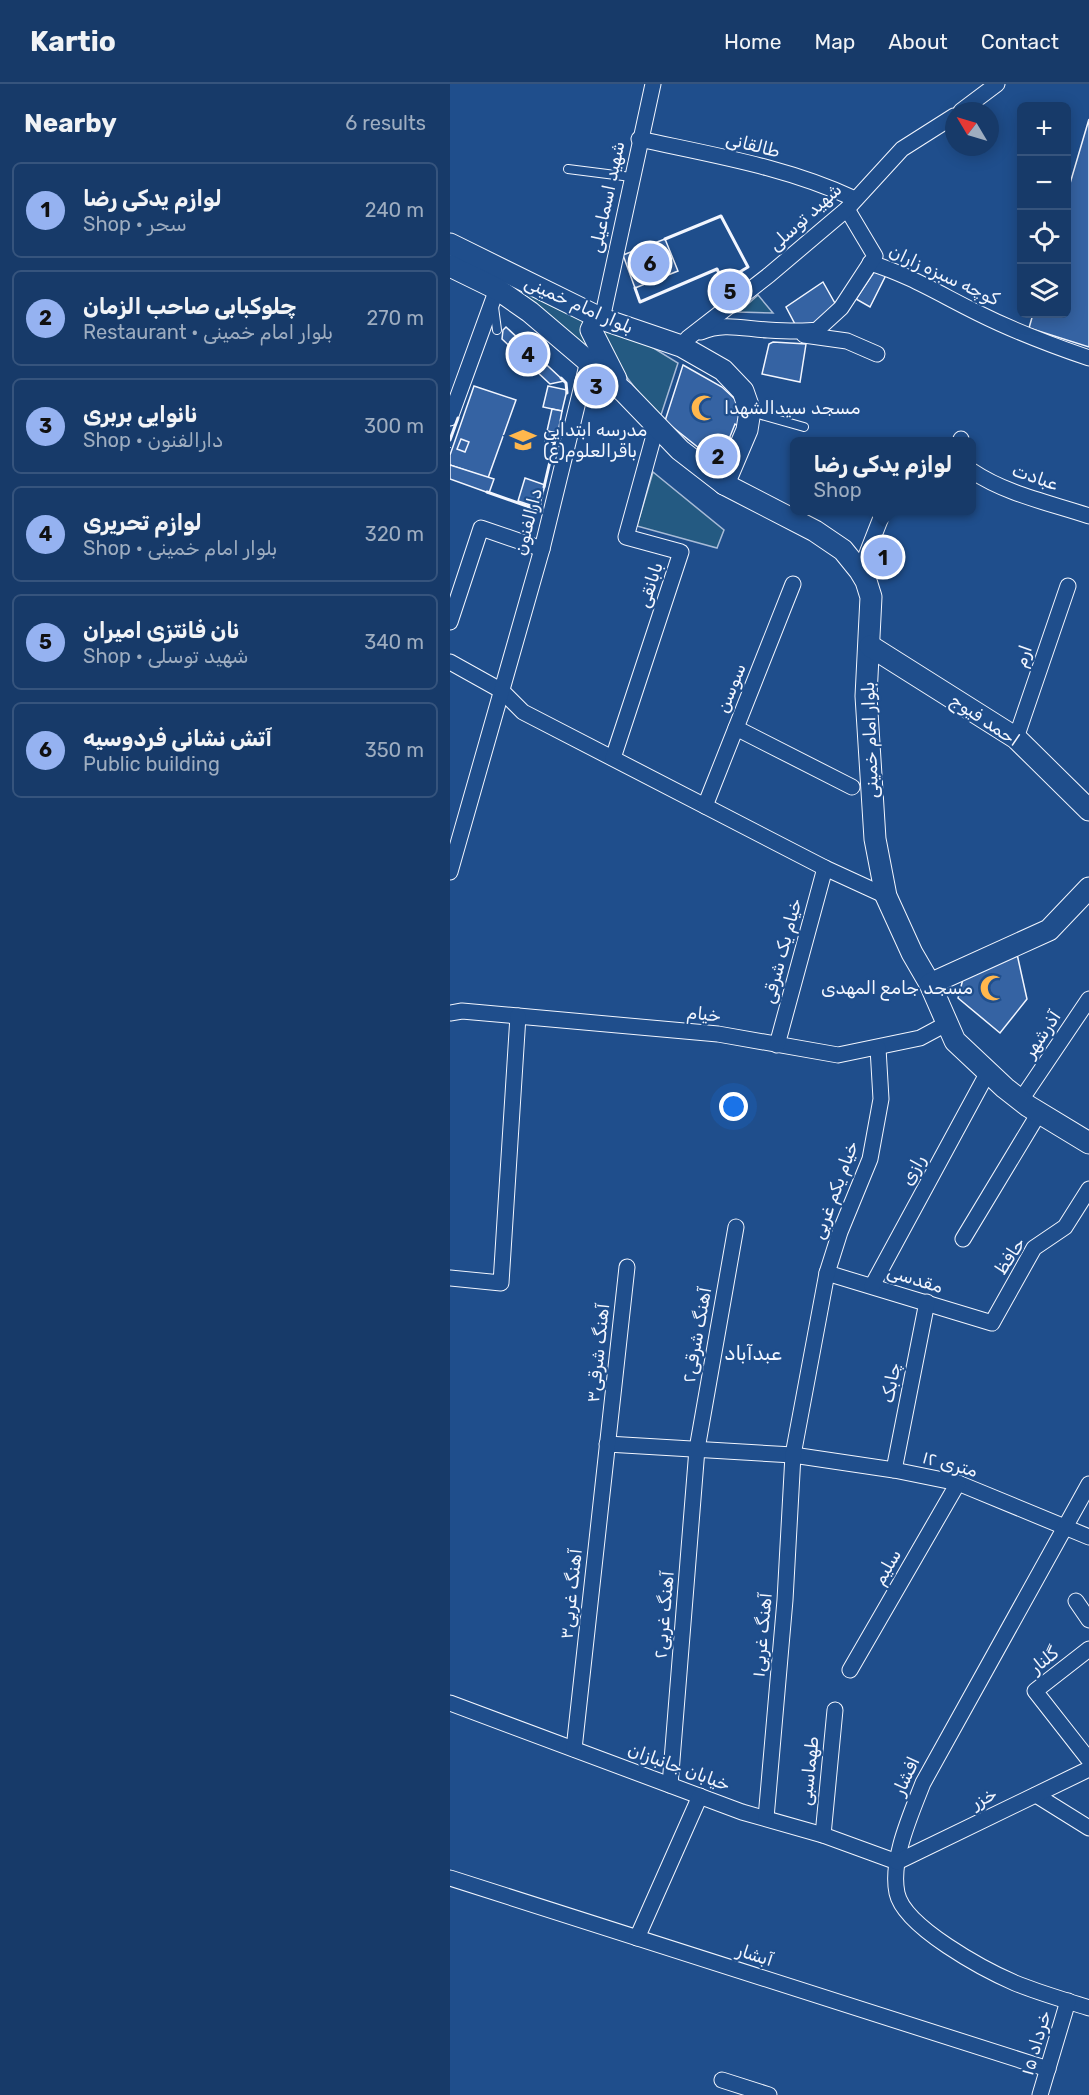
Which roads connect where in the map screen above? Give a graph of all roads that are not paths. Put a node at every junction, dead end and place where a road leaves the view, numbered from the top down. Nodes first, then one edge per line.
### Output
1 (653, 84) edge
2 (997, 84) edge
3 (973, 102) edge
4 (945, 122) edge
5 (639, 139) junction
6 (568, 169) dead end
7 (631, 177) junction
8 (851, 204) junction
9 (450, 244) edge
10 (873, 259) junction
11 (450, 266) edge
12 (495, 294) junction
13 (602, 319) junction
14 (497, 330) dead end
15 (768, 330) junction
16 (684, 342) junction
17 (878, 354) dead end
18 (1089, 358) edge
19 (588, 361) junction
20 (624, 392) junction
21 (750, 411) junction
22 (450, 418) edge
23 (804, 427) dead end
24 (656, 428) junction
25 (976, 474) edge
26 (724, 484) junction
27 (882, 515) edge
28 (1089, 516) edge
29 (542, 549) junction
30 (860, 571) junction
31 (793, 584) dead end
32 (1068, 586) dead end
33 (450, 622) edge
34 (870, 646) junction
35 (450, 662) edge
36 (502, 691) junction
37 (736, 728) junction
38 (1016, 738) junction
39 (613, 758) junction
40 (852, 787) dead end
41 (705, 806) junction
42 (1089, 810) edge
43 (825, 868) junction
44 (450, 872) edge
45 (1089, 888) edge
46 (886, 896) junction
47 (930, 984) junction
48 (1089, 999) edge
49 (450, 1013) edge
50 (518, 1016) junction
51 (948, 1023) junction
52 (777, 1045) junction
53 (878, 1048) junction
54 (988, 1072) junction
55 (1027, 1091) junction
56 (1039, 1113) junction
57 (1089, 1130) edge
58 (1089, 1143) edge
59 (1089, 1189) edge
60 (736, 1227) dead end
61 (963, 1239) dead end
62 (627, 1267) dead end
63 (827, 1273) junction
64 (450, 1278) edge
65 (872, 1286) junction
66 (927, 1302) junction
67 (992, 1323) joint
68 (607, 1444) junction
69 (696, 1449) junction
70 (794, 1455) junction
71 (894, 1470) junction
72 (958, 1483) junction
73 (1089, 1484) edge
74 (1065, 1527) junction
75 (1089, 1537) edge
76 (1076, 1601) dead end
77 (1089, 1620) edge
78 (1089, 1649) edge
79 (850, 1670) dead end
80 (450, 1703) edge
81 (835, 1710) dead end
82 (574, 1749) junction
83 (1089, 1760) edge
84 (1089, 1769) edge
85 (670, 1785) junction
86 (1036, 1795) junction
87 (699, 1796) junction
88 (766, 1818) junction
89 (1089, 1828) edge
90 (823, 1835) junction
91 (897, 1862) junction
92 (450, 1878) edge
93 (637, 1938) junction
94 (1068, 2001) junction
95 (1089, 2008) edge
96 (1048, 2069) junction
97 (722, 2080) dead end
98 (769, 2095) edge
99 (1040, 2095) edge

1 - 5 street, شهید اسماعیلی
2 - 3 street
4 - 8 street, شهید توسلی
5 - 7 street, شهید اسماعیلی
5 - 8 street, طالقانی
6 - 7 lane
7 - 13 street, شهید اسماعیلی
8 - 10 street
8 - 16 street, شهید توسلی
9 - 13 street, بلوار امام خمینی
10 - 15 street
10 - 18 street, کوچه سبزه زاران
11 - 12 street, بلوار امام خمینی
12 - 14 lane
12 - 19 street, بلوار امام خمینی
12 - 22 street
13 - 16 street, بلوار امام خمینی
13 - 20 street
15 - 16 street
15 - 17 street
16 - 21 street, بلوار امام خمینی
19 - 20 street, بلوار امام خمینی
19 - 29 street, دارالفنون
20 - 24 street, بلوار امام خمینی
21 - 23 lane
21 - 26 street
24 - 26 street, بلوار امام خمینی
24 - 39 street, بابانقی
25 - 28 street, عبادت
26 - 30 street, بلوار امام خمینی
27 - 30 street
29 - 33 street
29 - 36 street, دارالفنون
30 - 34 street, بلوار امام خمینی
31 - 37 street, سوسن
32 - 38 street, ارم
34 - 38 street, احمد فیوج
34 - 46 street, بلوار امام خمینی
35 - 36 street
36 - 39 street
36 - 44 street, دارالفنون
37 - 40 street
37 - 41 street, سوسن
38 - 42 street, احمد فیوج
39 - 41 street
41 - 43 street
43 - 46 street
43 - 52 street, خیام یک شرقی
45 - 47 street
46 - 47 street, بلوار امام خمینی
47 - 51 street, بلوار امام خمینی
48 - 55 street, آذرشهر
49 - 50 street, خیام
50 - 52 street, خیام
50 - 64 street
51 - 53 street, خیام
51 - 54 street, بلوار امام خمینی
51 - 55 street, بلوار امام خمینی
52 - 53 street, خیام
53 - 63 street, خیام یکم غربی
54 - 56 street, بلوار امام خمینی
54 - 65 street, رازی
55 - 57 street, بلوار امام خمینی
56 - 58 street, بلوار امام خمینی
56 - 61 street
59 - 67 street, حافظ
60 - 69 street, آهنگ شرقی۲
62 - 68 street, آهنگ شرقی۳
63 - 65 street, مقدسی
63 - 70 street, خیام یکم غربی
65 - 66 street, مقدسی
66 - 67 street, مقدسی
66 - 71 street, چابک
68 - 69 street, ۱۲ متری
68 - 82 street, آهنگ غربی۳
69 - 70 street, ۱۲ متری
69 - 85 street, آهنگ غربی۲
70 - 71 street, ۱۲ متری
70 - 88 street, آهنگ غربی۱
71 - 72 street, ۱۲ متری
72 - 74 street, ۱۲ متری
72 - 79 street, سلیم
73 - 74 street, افشار
74 - 75 street, ۱۲ متری
74 - 91 street, افشار
76 - 77 street
78 - 83 street, گلنار
80 - 82 street, خیابان جانبازان
81 - 90 street, طهماسبی
82 - 85 street, خیابان جانبازان
84 - 86 street, خزر
85 - 87 street, خیابان جانبازان
86 - 89 street
86 - 91 street, خزر
87 - 88 street, خیابان جانبازان
87 - 93 street
88 - 90 street, خیابان جانبازان
90 - 91 street, خیابان جانبازان
91 - 94 street, افشار
92 - 93 street, آبشار
93 - 96 street, آبشار
94 - 95 street, افشار
94 - 96 street, ۱۵ خرداد
96 - 99 street, ۱۵ خرداد
97 - 98 street

